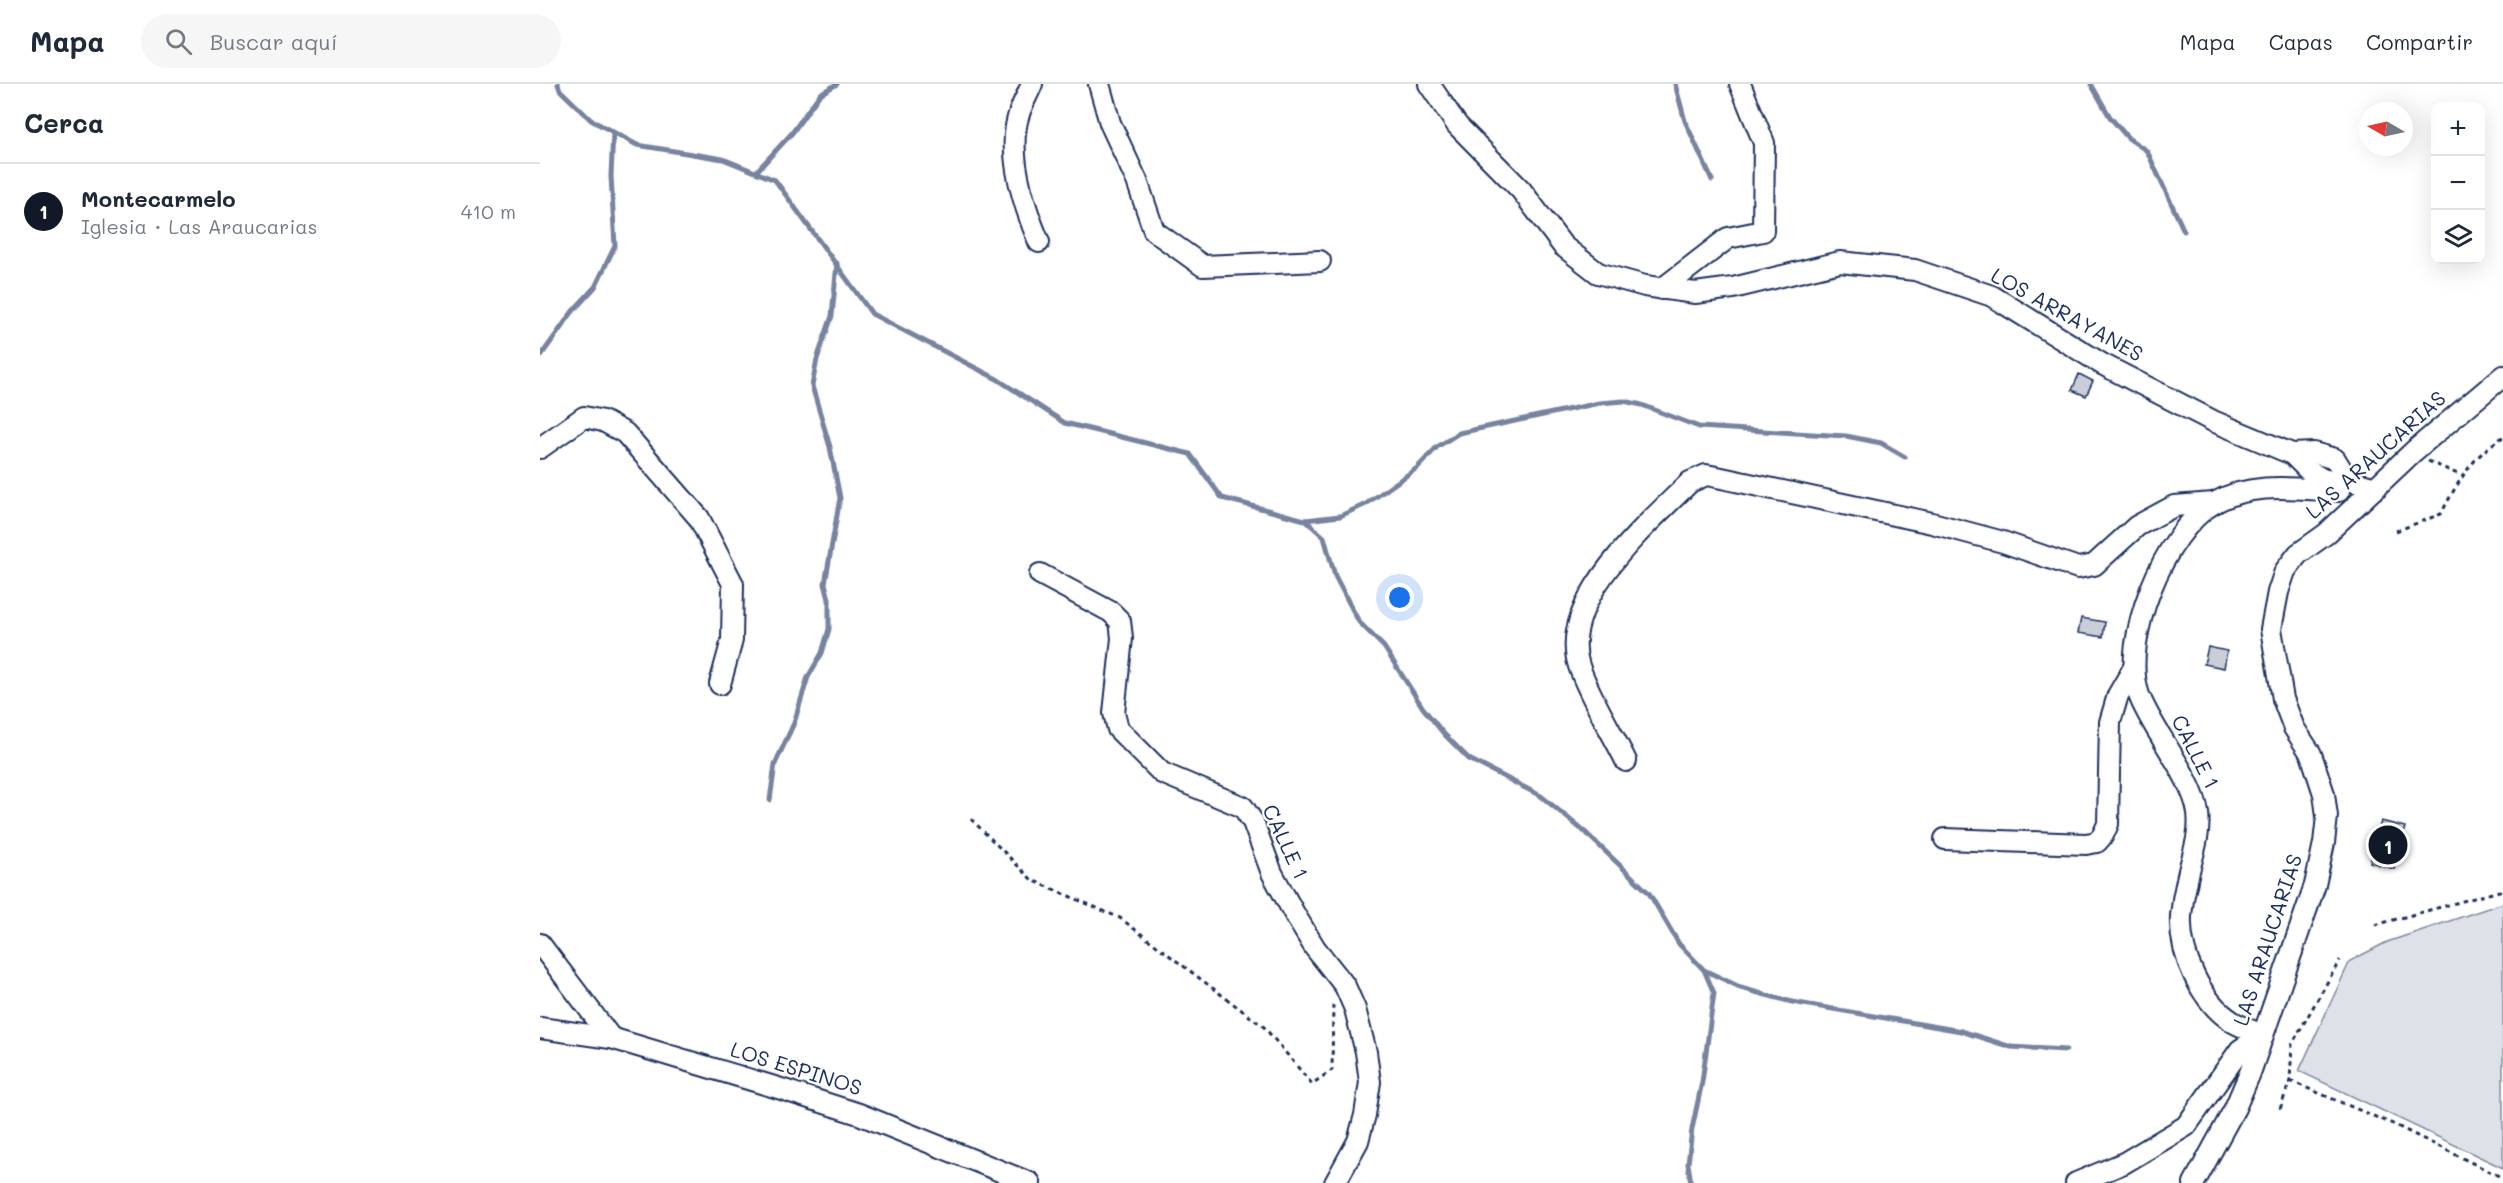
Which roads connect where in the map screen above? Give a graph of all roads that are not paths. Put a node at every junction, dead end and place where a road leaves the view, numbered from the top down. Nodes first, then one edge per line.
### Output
1 (1032, 84) edge
2 (1099, 84) edge
3 (1429, 84) edge
4 (1740, 84) edge
5 (1039, 242) dead end
6 (1320, 261) dead end
7 (1662, 289) junction
8 (2503, 376) edge
9 (540, 448) edge
10 (2372, 490) junction
11 (2214, 503) junction
12 (1040, 574) dead end
13 (2133, 669) junction
14 (720, 684) dead end
15 (1626, 761) dead end
16 (1945, 839) dead end
17 (540, 944) edge
18 (540, 1028) edge
19 (2262, 1035) junction
20 (611, 1038) junction
21 (1030, 1183) edge
22 (1335, 1183) edge
23 (2076, 1183) edge
24 (2194, 1183) edge

1 - 5 street
2 - 6 street
3 - 7 street, LOS ARRAYANES
4 - 7 street
7 - 10 street, LOS ARRAYANES
8 - 10 street, LAS ARAUCARIAS
9 - 14 street
10 - 11 street, CALLE 1
10 - 19 street, LAS ARAUCARIAS
11 - 13 street, CALLE 1
11 - 15 street
12 - 22 street, CALLE 1
13 - 16 street
13 - 19 street, CALLE 1
17 - 20 street
18 - 20 street, LOS ESPINOS
19 - 23 street
19 - 24 street, LAS ARAUCARIAS
20 - 21 street, LOS ESPINOS

